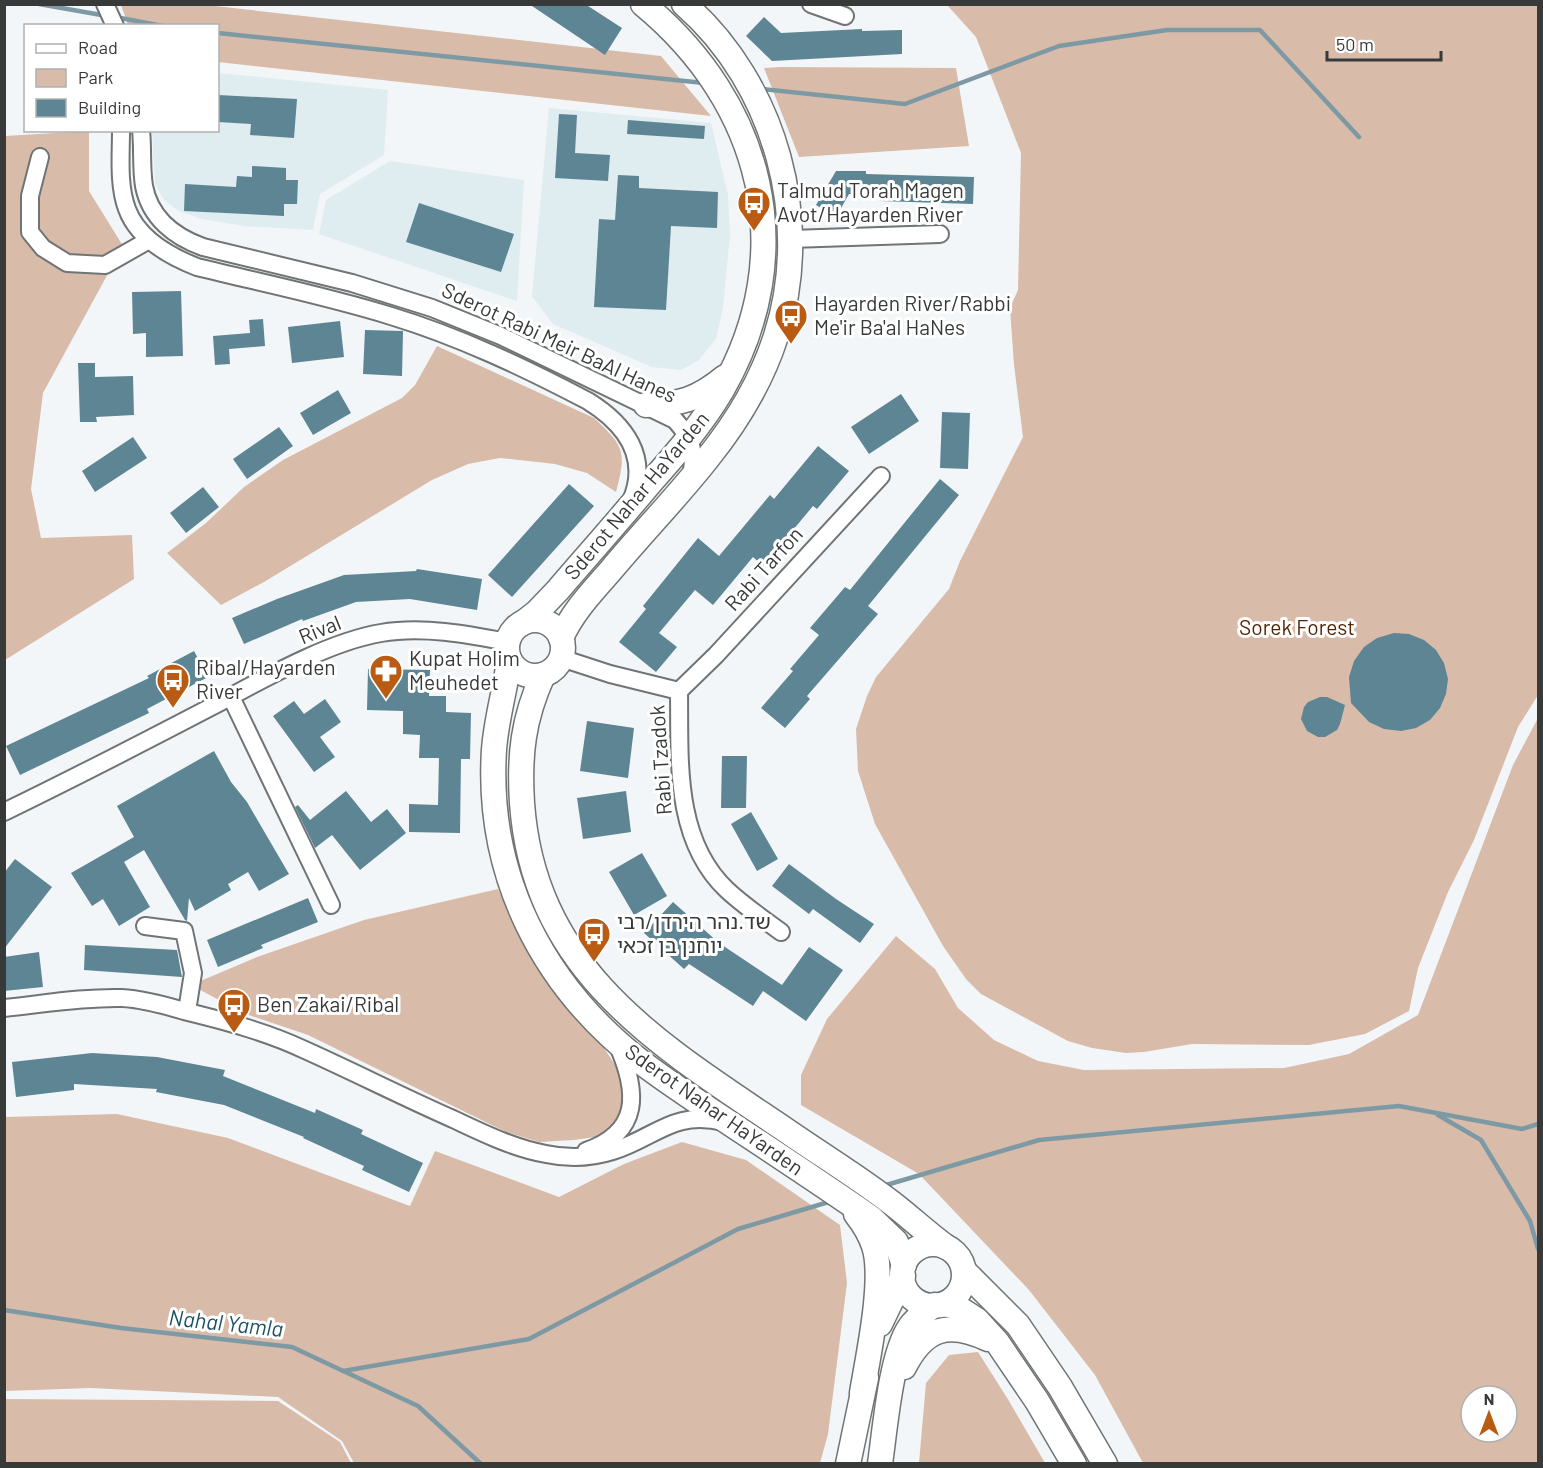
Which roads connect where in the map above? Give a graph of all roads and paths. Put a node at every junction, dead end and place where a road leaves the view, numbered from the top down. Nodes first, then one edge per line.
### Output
1 (103, 4) edge
2 (643, 4) edge
3 (684, 4) edge
4 (811, 4) edge
5 (845, 16) dead end
6 (107, 24) edge
7 (114, 24) edge
8 (121, 132) edge
9 (141, 132) edge
10 (40, 157) dead end
11 (940, 234) dead end
12 (791, 239) junction
13 (148, 240) junction
14 (731, 372) junction
15 (646, 405) junction
16 (689, 438) junction
17 (881, 476) dead end
18 (691, 477) junction
19 (627, 511) junction
20 (523, 622) junction
21 (561, 648) junction
22 (508, 651) junction
23 (543, 675) junction
24 (679, 691) junction
25 (231, 696) junction
26 (4, 812) edge
27 (331, 905) dead end
28 (145, 926) dead end
29 (781, 932) dead end
30 (4, 1008) edge
31 (187, 1011) junction
32 (614, 1038) junction
33 (730, 1123) junction
34 (546, 1154) junction
35 (842, 1198) junction
36 (946, 1246) junction
37 (903, 1270) junction
38 (964, 1271) junction
39 (939, 1304) junction
40 (1003, 1350) junction
41 (862, 1393) junction
42 (891, 1393) junction
43 (848, 1464) edge
44 (880, 1464) edge
45 (1074, 1464) edge
46 (1105, 1464) edge

1 - 6 street
1 - 7 street
2 - 14 main road, Sderot Nahar HaYarden
3 - 12 main road, Sderot Nahar HaYarden
4 - 5 street
8 - 13 street
9 - 15 street, Sderot Rabi Meir BaAl Hanes
10 - 13 street
11 - 12 street
12 - 18 main road, Sderot Nahar HaYarden
13 - 19 street, Sderot Rabi Meir BaAl Hanes
14 - 15 main road
14 - 16 main road, Sderot Nahar HaYarden
15 - 16 street, Sderot Rabi Meir BaAl Hanes
16 - 18 street
16 - 19 main road, Sderot Nahar HaYarden
17 - 24 street, Rabi Tarfon
18 - 21 main road, Sderot Nahar HaYarden
19 - 20 main road, Sderot Nahar HaYarden
20 - 21 main road
20 - 22 main road
21 - 23 main road
21 - 24 street
22 - 23 main road
22 - 25 street, Rival
22 - 32 main road, Sderot Nahar HaYarden
23 - 36 main road, Sderot Nahar HaYarden
24 - 29 street, Rabi Tzadok
25 - 26 street, Rival
25 - 27 street
28 - 31 street
30 - 31 street
31 - 34 street
32 - 33 main road, Sderot Nahar HaYarden
32 - 34 street
33 - 34 street
33 - 35 main road, Sderot Nahar HaYarden
35 - 37 main road, Sderot Nahar HaYarden
35 - 41 main road
36 - 37 main road
36 - 38 main road
37 - 39 main road
37 - 41 main road
38 - 39 main road
38 - 46 main road
39 - 40 main road
39 - 42 main road
40 - 42 main road
40 - 45 main road
41 - 43 main road
42 - 44 main road

